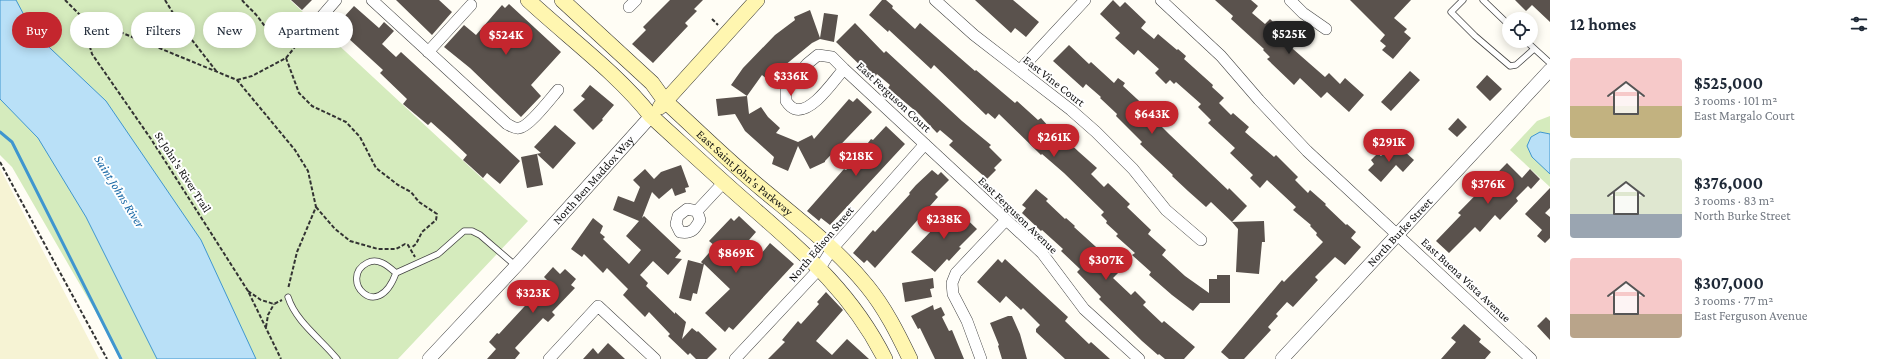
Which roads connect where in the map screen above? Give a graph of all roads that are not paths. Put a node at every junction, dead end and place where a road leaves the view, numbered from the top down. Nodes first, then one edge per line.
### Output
1 (336, 0) edge
2 (372, 0) edge
3 (528, 0) edge
4 (562, 0) edge
5 (757, 0) edge
6 (935, 0) edge
7 (1085, 0) edge
8 (1162, 0) edge
9 (1290, 0) edge
10 (1463, 0) edge
11 (1483, 0) edge
12 (471, 5) dead end
13 (326, 12) edge
14 (1502, 18) edge
15 (1326, 29) dead end
16 (1534, 49) joint
17 (428, 52) junction
18 (844, 69) junction
19 (1020, 70) junction
20 (1549, 72) edge
21 (558, 90) dead end
22 (665, 101) junction
23 (651, 116) junction
24 (925, 144) junction
25 (724, 182) junction
26 (697, 211) dead end
27 (1006, 220) junction
28 (1398, 235) junction
29 (1201, 240) dead end
30 (832, 249) junction
31 (516, 266) junction
32 (820, 268) junction
33 (396, 273) junction
34 (288, 298) road end
35 (336, 359) edge
36 (429, 359) edge
37 (549, 359) edge
38 (654, 359) edge
39 (735, 359) edge
40 (886, 359) edge
41 (910, 359) edge
42 (982, 359) edge
43 (1139, 359) edge
44 (1282, 359) edge
45 (1530, 359) edge

1 - 13 street
2 - 17 street
3 - 23 main road, East Saint John's Parkway
4 - 22 main road, East Saint John's Parkway
5 - 22 main road, North Ben Maddox Way
6 - 19 street, East Vine Court
7 - 19 street
8 - 28 street, East Buena Vista Avenue
9 - 15 street
10 - 16 lane
11 - 14 lane
12 - 17 street
16 - 20 lane
17 - 21 street
18 - 18 street, East Ferguson Court
18 - 24 street, East Ferguson Court
19 - 29 street, East Vine Court
20 - 28 street, North Burke Street
22 - 23 main road, North Ben Maddox Way
22 - 30 main road, East Saint John's Parkway
23 - 25 main road, East Saint John's Parkway
23 - 31 street, North Ben Maddox Way
24 - 27 street, East Ferguson Avenue
24 - 30 street, North Edison Street
25 - 26 street, East Saint John's Parkway
25 - 32 main road, East Saint John's Parkway
27 - 42 street
27 - 43 street, East Ferguson Avenue
28 - 44 street, North Burke Street
28 - 45 street, East Buena Vista Avenue
30 - 32 street, North Edison Street
30 - 41 main road, East Saint John's Parkway
31 - 33 lane
31 - 36 street, North Ben Maddox Way
32 - 39 street, North Edison Street
32 - 40 main road, East Saint John's Parkway
33 - 33 lane
34 - 35 lane
37 - 38 street

